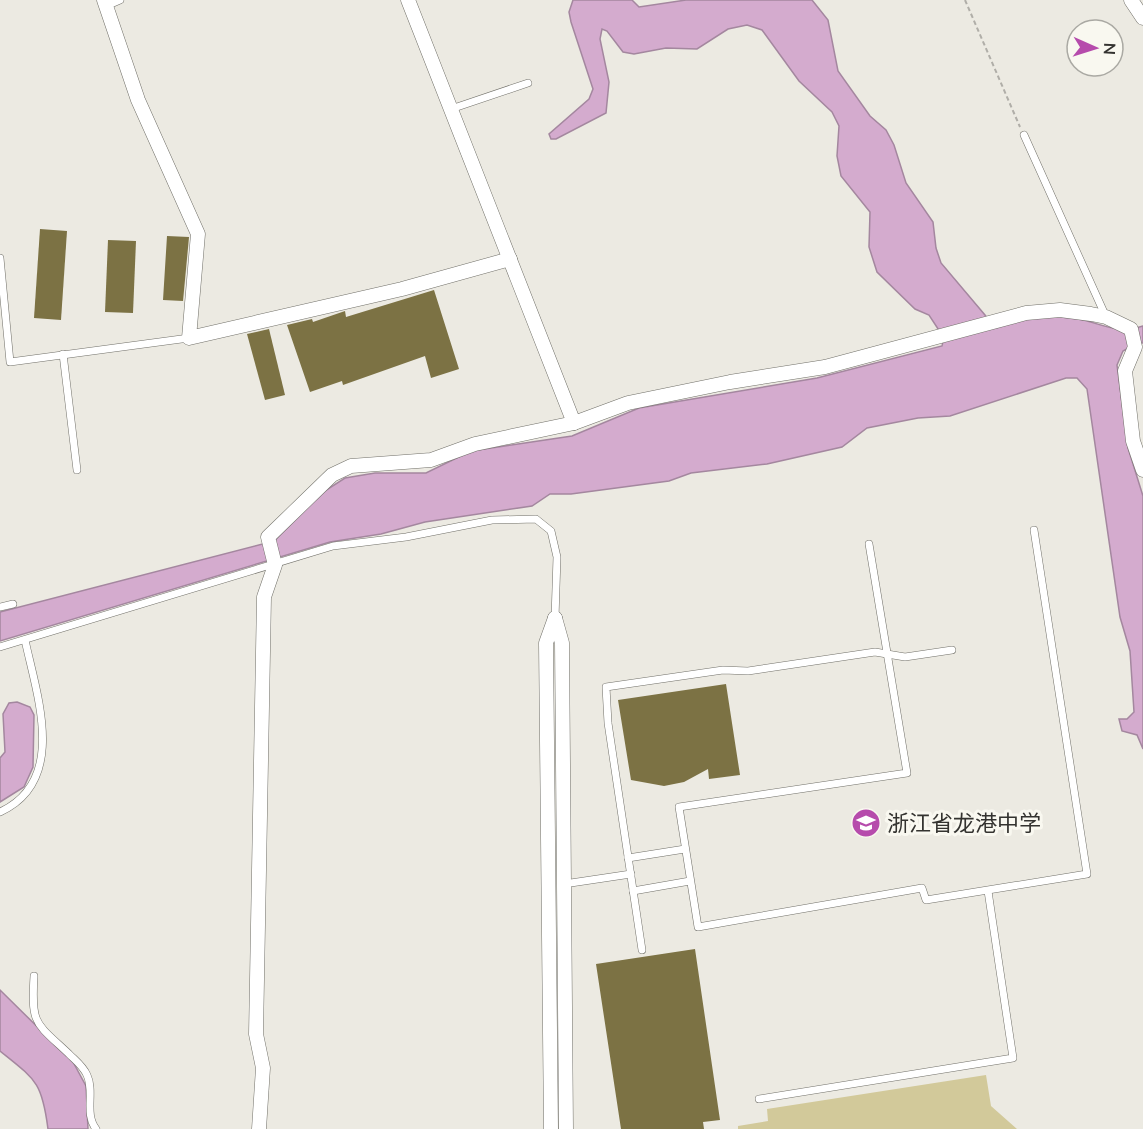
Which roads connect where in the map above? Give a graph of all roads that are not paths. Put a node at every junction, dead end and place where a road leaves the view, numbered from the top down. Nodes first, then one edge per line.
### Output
1 (120, 0) edge
2 (408, 0) edge
3 (1131, 0) edge
4 (105, 3) edge
5 (1143, 18) edge
6 (528, 83) dead end
7 (452, 109) junction
8 (1024, 135) road end
9 (0, 258) edge
10 (510, 259) junction
11 (1106, 317) junction
12 (189, 338) junction
13 (63, 354) junction
14 (574, 423) junction
15 (77, 470) dead end
16 (1143, 470) edge
17 (1034, 530) dead end
18 (869, 544) dead end
19 (275, 565) junction
20 (13, 604) dead end
21 (0, 607) edge
22 (555, 618) junction
23 (25, 640) junction
24 (0, 647) edge
25 (952, 650) dead end
26 (886, 655) junction
27 (0, 812) edge
28 (685, 849) junction
29 (628, 858) junction
30 (630, 873) junction
31 (690, 881) junction
32 (564, 884) junction
33 (633, 891) junction
34 (988, 891) junction
35 (642, 950) dead end
36 (34, 976) dead end
37 (759, 1099) dead end
38 (96, 1129) edge
39 (260, 1129) edge
40 (551, 1129) edge
41 (566, 1129) edge

1 - 4 lane
2 - 7 street
3 - 5 street
4 - 12 street
6 - 7 lane
7 - 10 street
8 - 11 lane
9 - 13 lane
10 - 12 street
10 - 14 street
11 - 14 street
11 - 16 street
12 - 13 lane
13 - 15 lane
14 - 19 street
17 - 34 lane
18 - 26 lane
19 - 22 lane
19 - 23 lane
19 - 39 street
20 - 21 lane
22 - 32 street
22 - 40 street
23 - 24 lane
23 - 27 lane
25 - 26 lane
26 - 28 lane
26 - 29 lane
28 - 29 lane
28 - 31 lane
29 - 30 lane
30 - 32 lane
30 - 33 lane
31 - 33 lane
31 - 34 lane
32 - 41 street
33 - 35 lane
34 - 37 lane
36 - 38 lane

